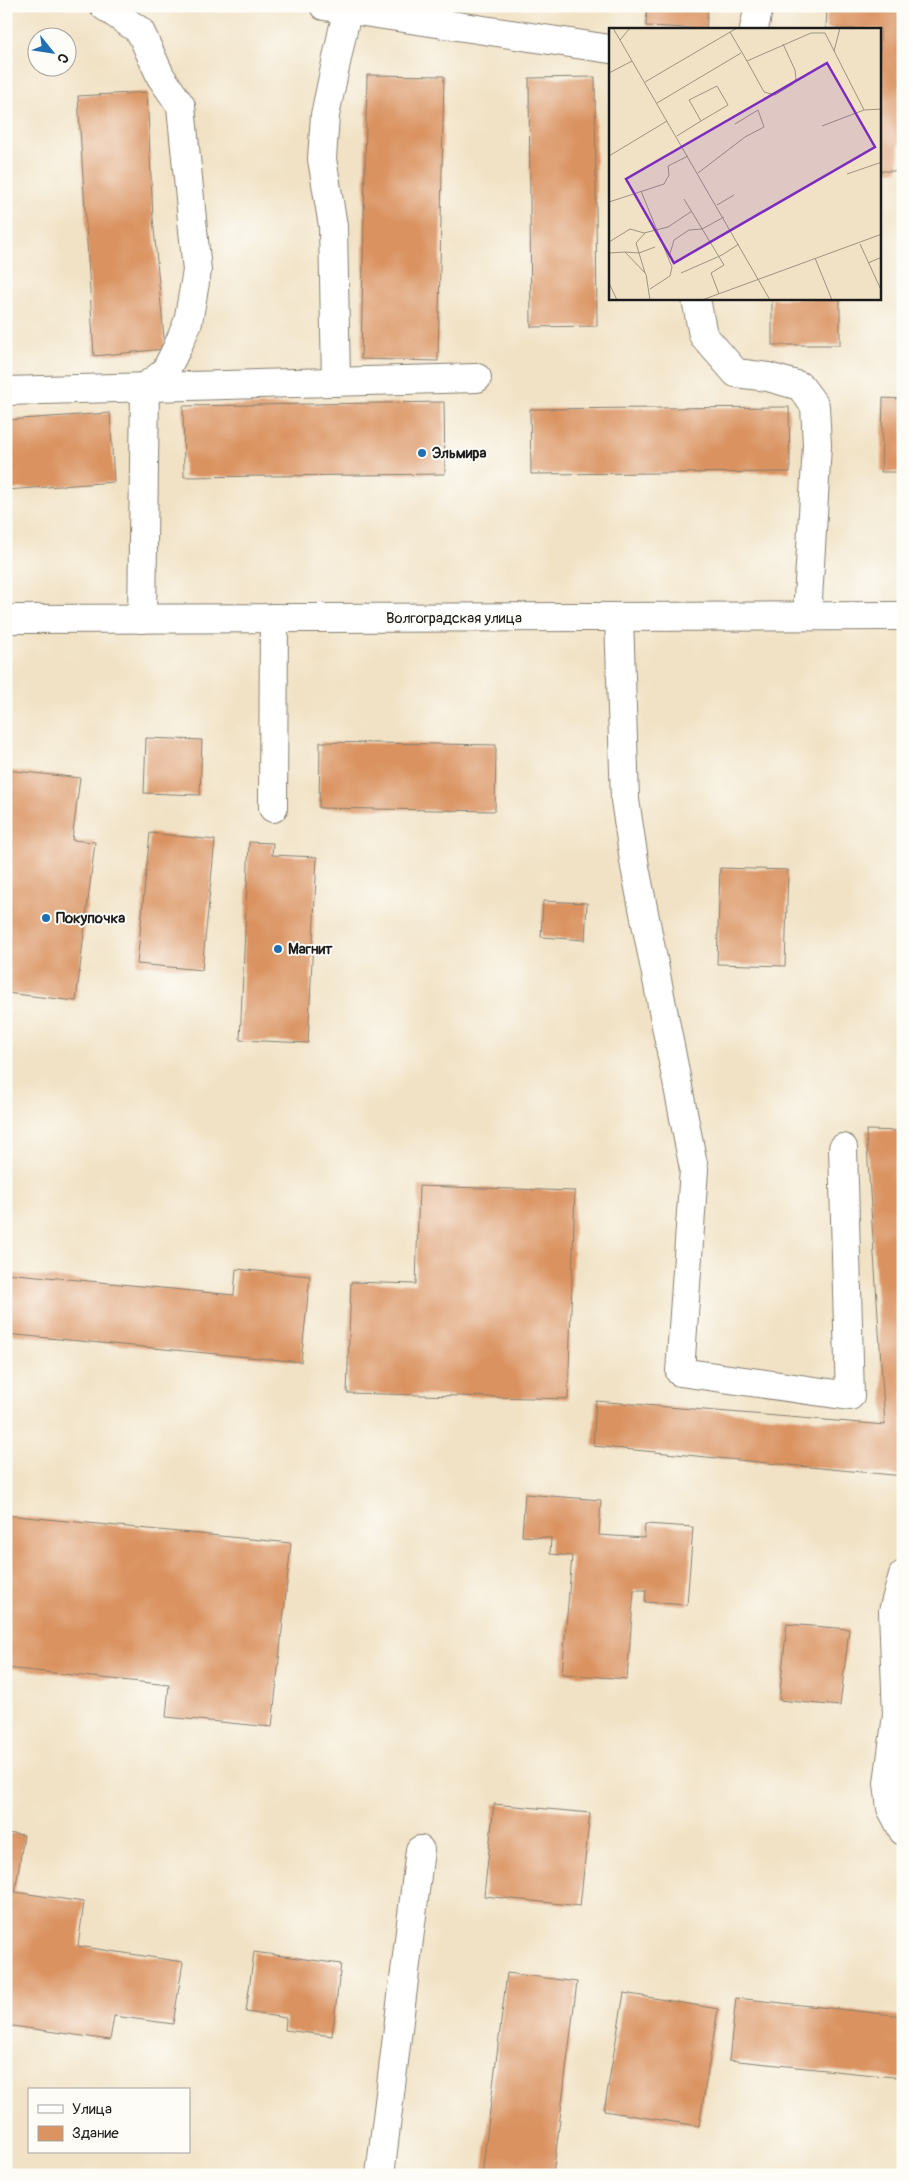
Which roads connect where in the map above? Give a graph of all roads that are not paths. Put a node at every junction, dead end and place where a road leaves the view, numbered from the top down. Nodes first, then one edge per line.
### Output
1 (104, 6) edge
2 (759, 6) edge
3 (339, 7) edge
4 (754, 28) edge
5 (609, 48) edge
6 (696, 300) edge
7 (477, 378) dead end
8 (336, 382) junction
9 (146, 387) junction
10 (6, 391) edge
11 (807, 616) junction
12 (903, 616) edge
13 (619, 617) junction
14 (274, 618) junction
15 (142, 619) junction
16 (6, 620) edge
17 (272, 808) dead end
18 (842, 1148) dead end
19 (903, 1575) edge
20 (903, 1832) edge
21 (420, 1850) dead end
22 (380, 2175) edge

1 - 9 street
2 - 4 street
3 - 5 street
3 - 8 street
6 - 11 street
7 - 8 street
8 - 9 street
9 - 10 street
9 - 15 street
11 - 12 street, Волгоградская улица
11 - 13 street, Волгоградская улица
13 - 14 street, Волгоградская улица
13 - 18 street
14 - 15 street, Волгоградская улица
14 - 17 street
15 - 16 street, Волгоградская улица
19 - 20 street
21 - 22 street

